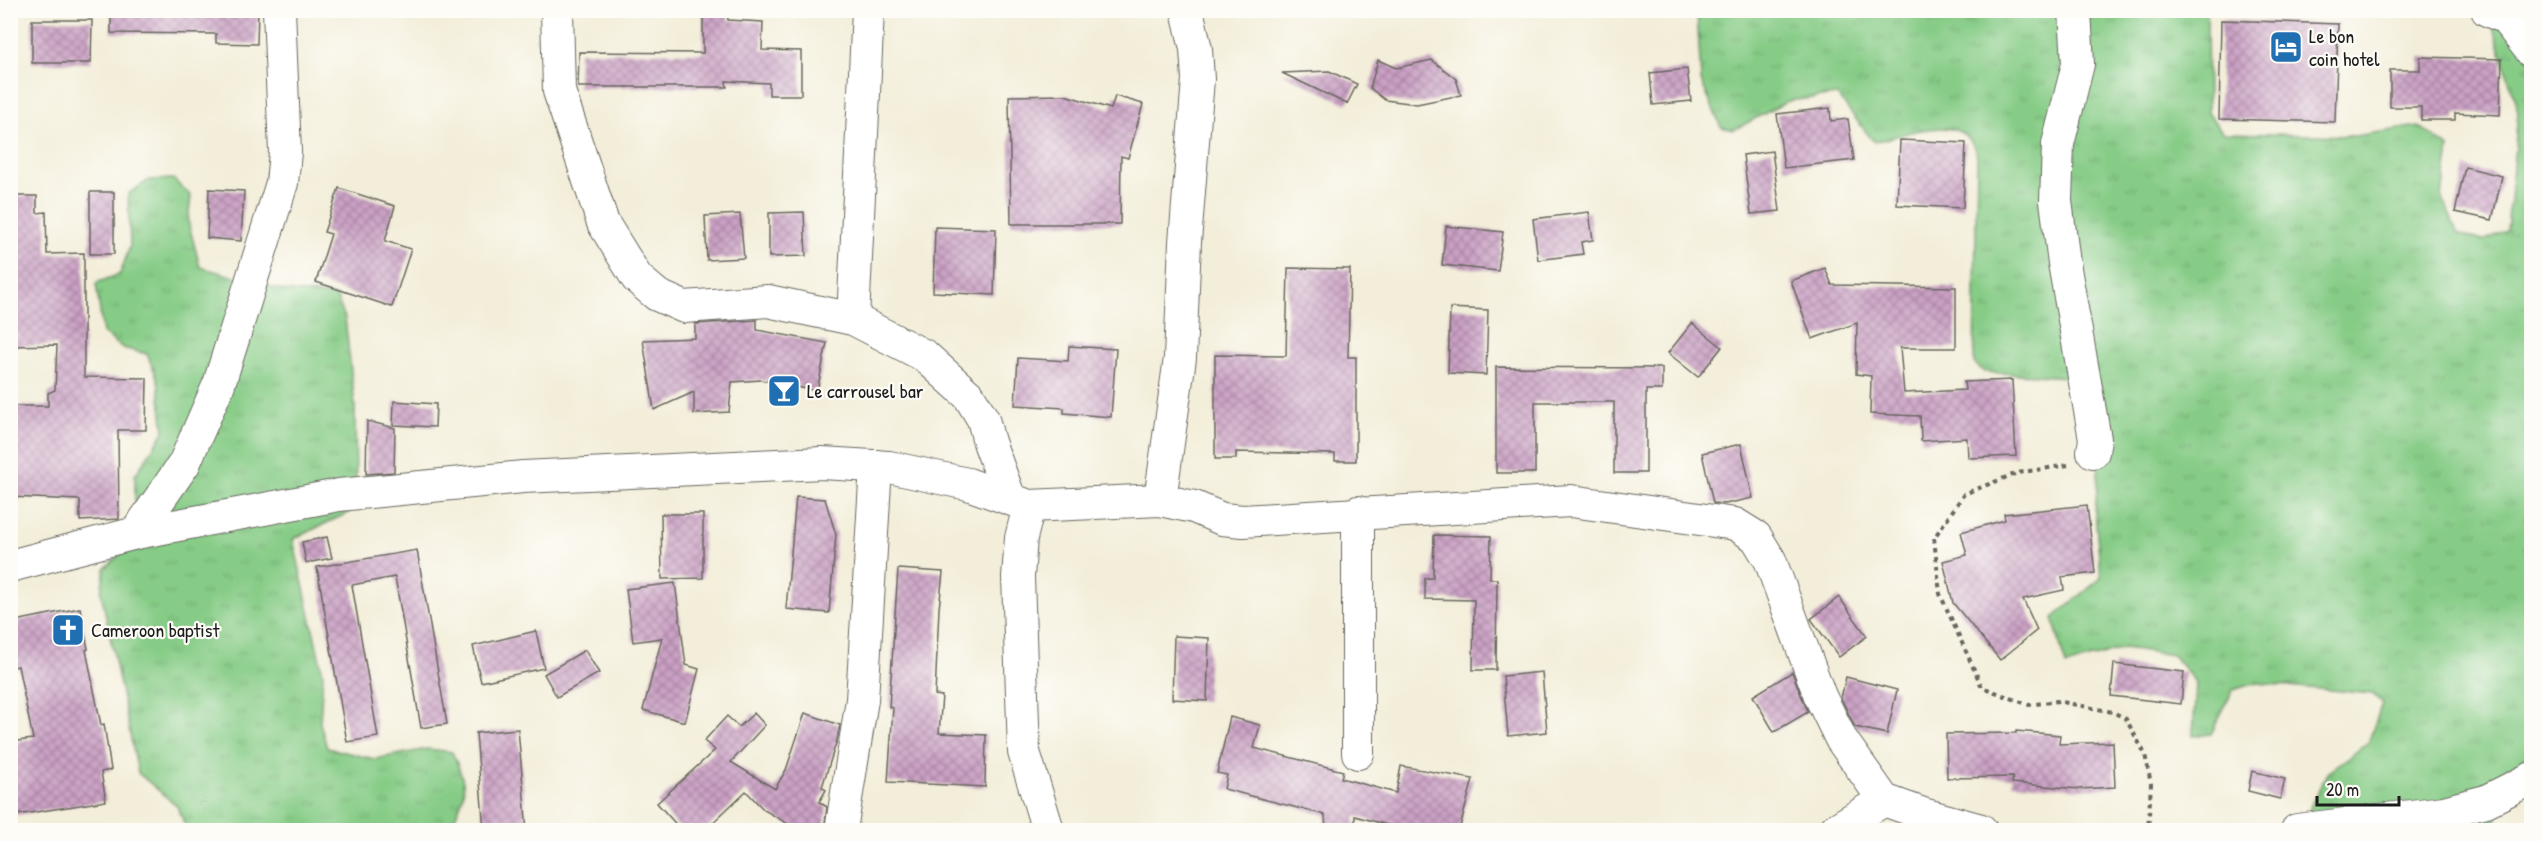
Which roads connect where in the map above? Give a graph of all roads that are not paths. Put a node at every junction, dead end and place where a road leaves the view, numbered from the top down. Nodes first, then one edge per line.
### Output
1 (279, 10) edge
2 (557, 10) edge
3 (868, 10) edge
4 (1187, 10) edge
5 (2075, 10) edge
6 (2487, 10) edge
7 (2532, 52) edge
8 (853, 319) junction
9 (2092, 452) road end
10 (876, 466) junction
11 (1160, 500) junction
12 (1020, 502) junction
13 (1358, 513) junction
14 (136, 533) junction
15 (10, 566) edge
16 (1358, 753) dead end
17 (2532, 778) edge
18 (1884, 800) junction
19 (841, 831) edge
20 (1048, 831) edge
21 (1835, 831) edge
22 (1981, 831) edge
23 (2297, 831) edge

1 - 14 street
2 - 8 street
3 - 8 street
4 - 11 street
5 - 9 street
6 - 7 street
8 - 12 street
10 - 12 street
10 - 14 street
10 - 19 street
11 - 12 street
11 - 13 street
12 - 20 street
13 - 16 street
13 - 18 street
14 - 15 street
17 - 23 street
18 - 21 street
18 - 22 street

